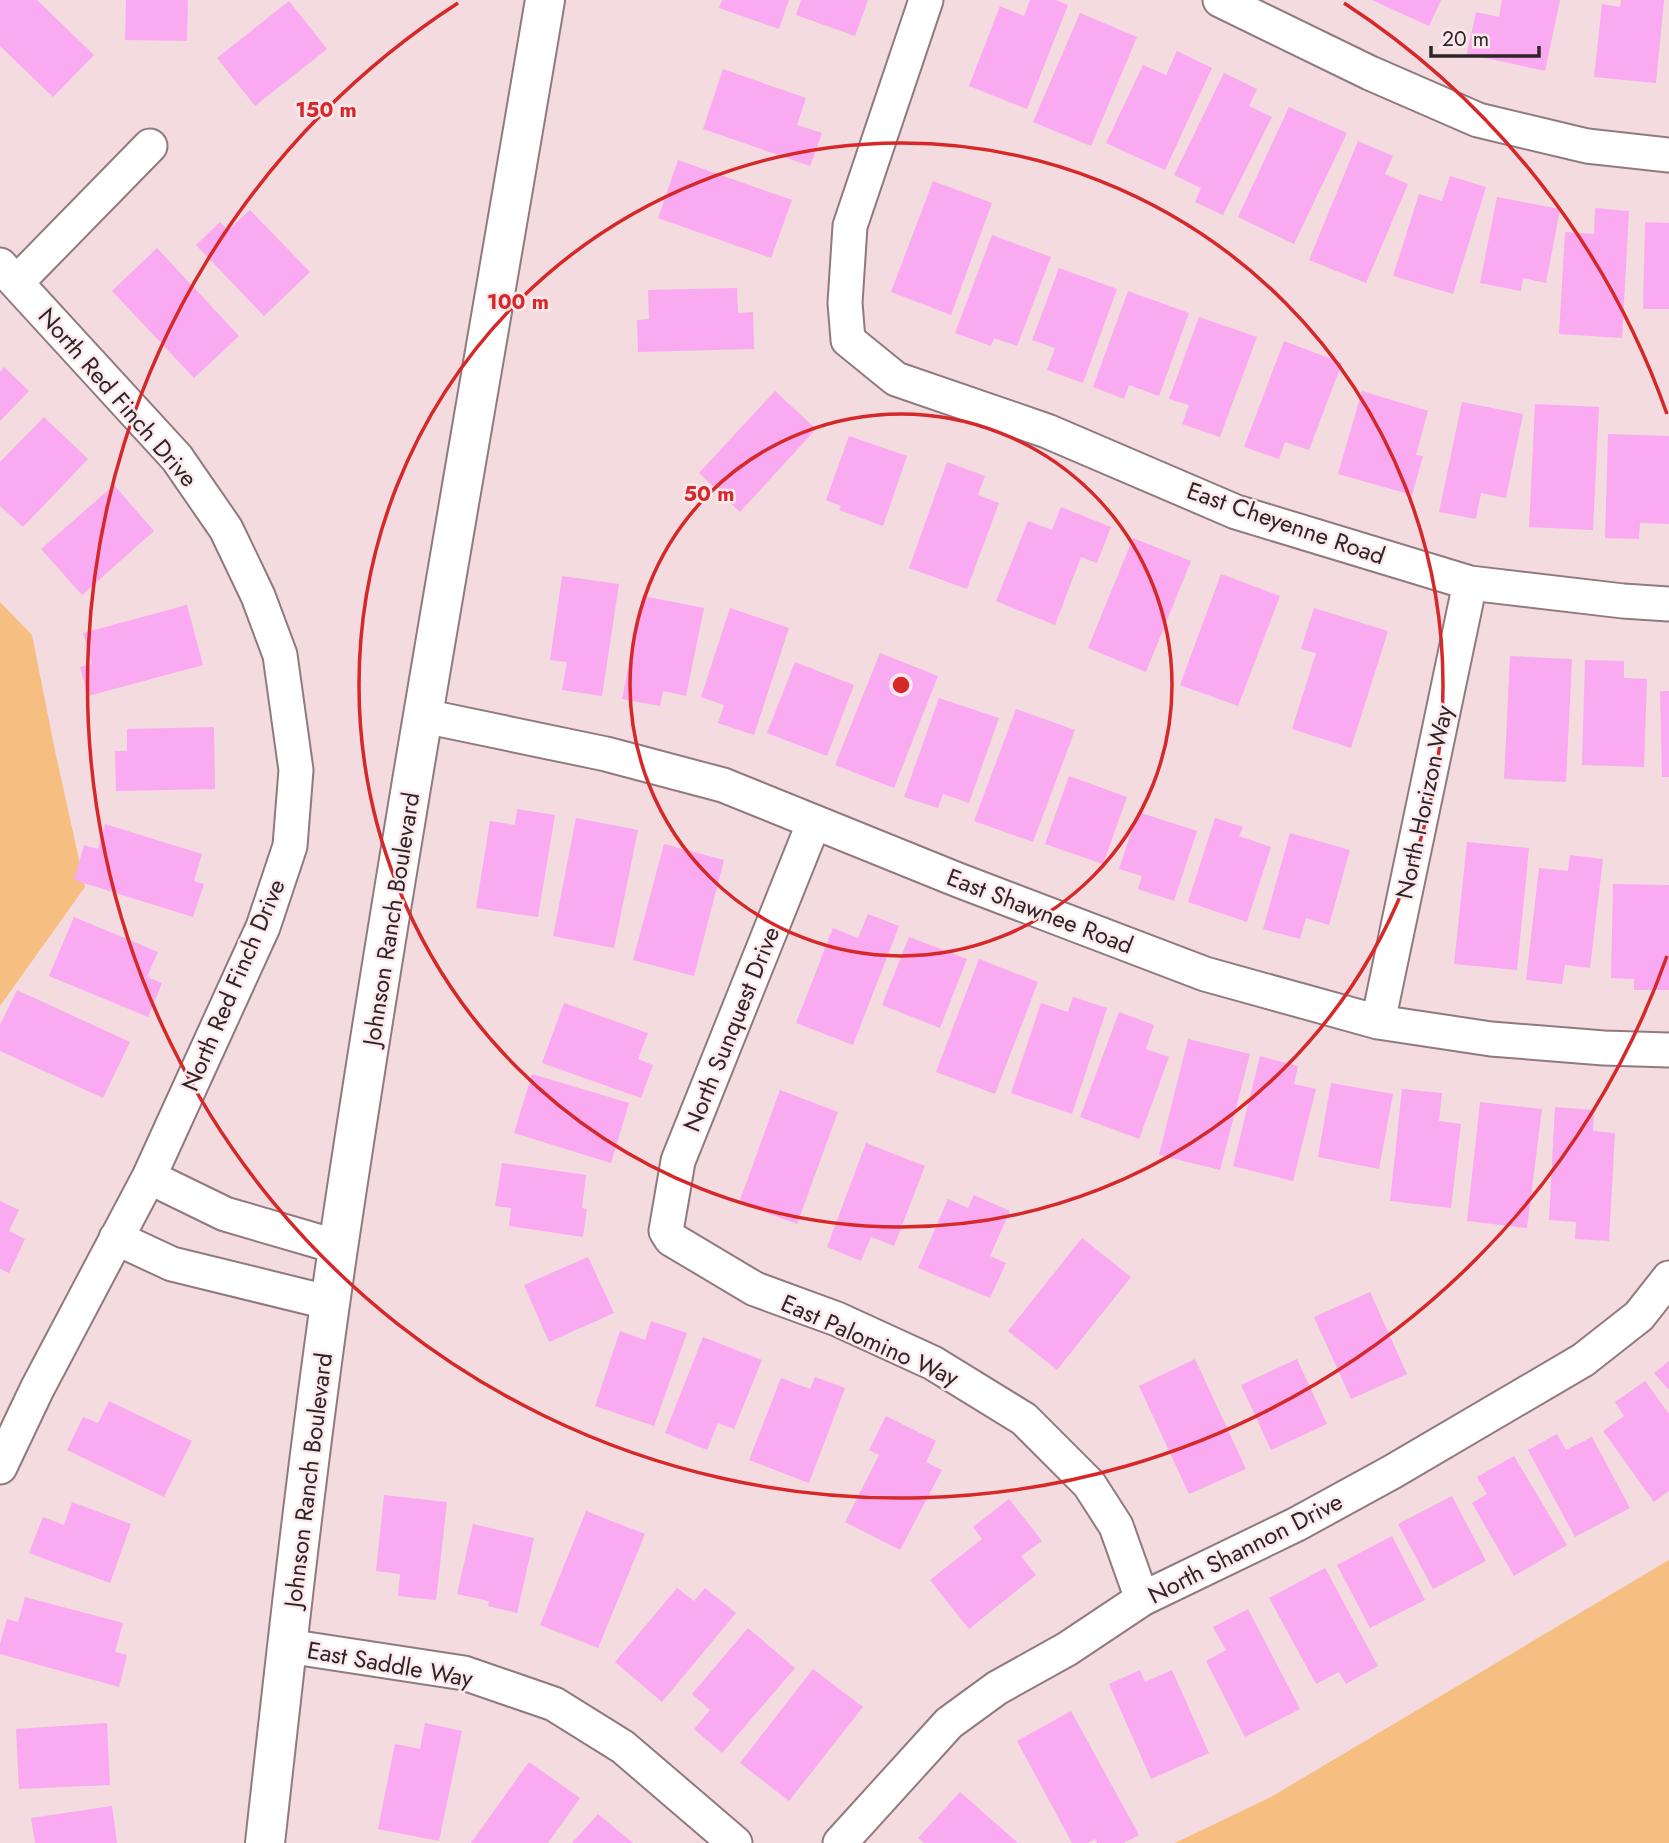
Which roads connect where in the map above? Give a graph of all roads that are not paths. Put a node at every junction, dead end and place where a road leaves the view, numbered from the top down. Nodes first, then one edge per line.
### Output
1 (545, 0) edge
2 (926, 0) edge
3 (1220, 0) edge
4 (150, 146) dead end
5 (1669, 155) edge
6 (9, 273) edge
7 (1470, 583) junction
8 (1669, 604) edge
9 (424, 716) junction
10 (814, 822) junction
11 (1378, 1022) junction
12 (1669, 1050) edge
13 (149, 1177) junction
14 (116, 1238) junction
15 (671, 1239) joint
16 (338, 1247) junction
17 (1669, 1278) edge
18 (331, 1303) junction
19 (0, 1467) edge
20 (1142, 1599) junction
21 (287, 1646) junction
22 (265, 1843) edge
23 (735, 1843) edge
24 (840, 1843) edge

1 - 9 street, Johnson Ranch Boulevard
2 - 7 street, East Cheyenne Road
3 - 5 street
4 - 6 street
6 - 13 street, North Red Finch Drive
7 - 8 street, East Cheyenne Road
7 - 11 street, North Horizon Way
9 - 10 street, East Shawnee Road
9 - 16 street, Johnson Ranch Boulevard
10 - 11 street, East Shawnee Road
10 - 15 street, North Sunquest Drive
11 - 12 street, East Shawnee Road
13 - 14 street, North Red Finch Drive
13 - 16 street
14 - 18 street
14 - 19 street, North Red Finch Drive
15 - 20 street, East Palomino Way
16 - 18 street, Johnson Ranch Boulevard
17 - 20 street, North Shannon Drive
18 - 21 street, Johnson Ranch Boulevard
20 - 24 street, North Shannon Drive
21 - 22 street, Johnson Ranch Boulevard
21 - 23 street, East Saddle Way

